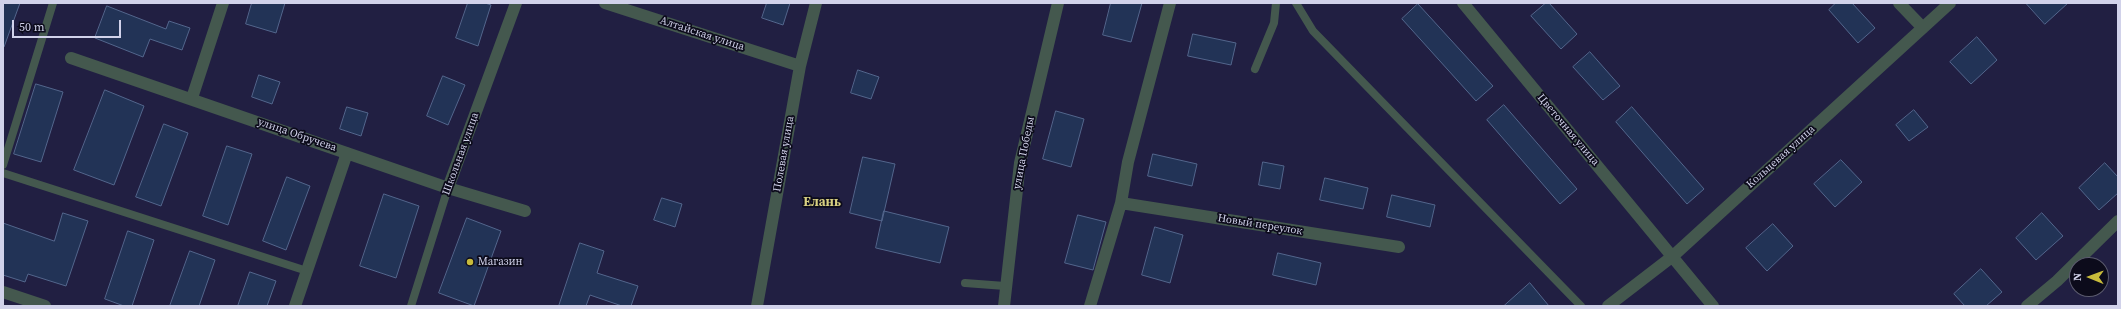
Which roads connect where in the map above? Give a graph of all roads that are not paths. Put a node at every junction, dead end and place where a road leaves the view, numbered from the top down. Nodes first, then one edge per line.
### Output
1 (54, 3) edge
2 (223, 3) edge
3 (516, 3) edge
4 (605, 3) edge
5 (816, 3) edge
6 (1058, 3) edge
7 (1170, 3) edge
8 (1276, 3) edge
9 (1296, 3) edge
10 (1463, 3) edge
11 (1899, 3) edge
12 (1950, 3) edge
13 (1923, 28) junction
14 (71, 58) dead end
15 (800, 66) junction
16 (1255, 69) dead end
17 (192, 98) junction
18 (347, 153) junction
19 (3, 165) edge
20 (3, 173) edge
21 (448, 188) junction
22 (1121, 203) junction
23 (524, 211) dead end
24 (2118, 221) edge
25 (1399, 247) dead end
26 (1673, 256) junction
27 (306, 271) junction
28 (965, 283) dead end
29 (1005, 286) junction
30 (3, 292) edge
31 (45, 306) edge
32 (295, 306) edge
33 (411, 306) edge
34 (757, 306) edge
35 (1004, 306) edge
36 (1090, 306) edge
37 (1580, 306) edge
38 (1608, 306) edge
39 (1713, 306) edge
40 (2027, 306) edge

1 - 19 lane
2 - 17 street
3 - 21 street, Школьная улица
4 - 15 street, Алтайская улица
5 - 15 street, Полевая улица
6 - 29 street, улица Победы
7 - 22 street
8 - 16 lane
9 - 37 lane
10 - 26 street, Цветочная улица
11 - 13 street
12 - 13 street, Кольцевая улица
13 - 26 street, Кольцевая улица
14 - 17 street, улица Обручева
15 - 34 street, Полевая улица
17 - 18 street, улица Обручева
18 - 21 street, улица Обручева
18 - 27 street
20 - 27 lane
21 - 23 street, улица Обручева
21 - 33 lane, Школьная улица
22 - 25 street, Новый переулок
22 - 36 street
24 - 40 street
26 - 38 street, Кольцевая улица
26 - 39 street, Цветочная улица
27 - 32 street
28 - 29 lane
29 - 35 street, улица Победы
30 - 31 street

